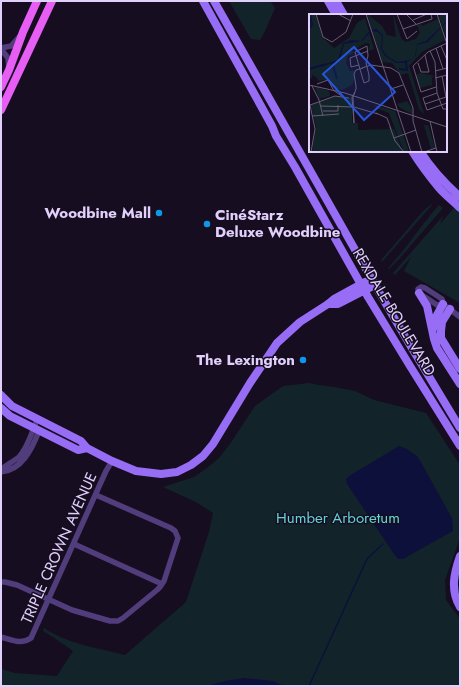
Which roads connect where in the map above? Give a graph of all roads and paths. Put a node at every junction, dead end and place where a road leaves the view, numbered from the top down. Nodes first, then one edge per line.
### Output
1 (37, 1) edge
2 (52, 1) edge
3 (203, 1) edge
4 (214, 1) edge
5 (328, 1) edge
6 (336, 1) edge
7 (335, 14) edge
8 (343, 14) edge
9 (23, 32) junction
10 (1, 49) edge
11 (9, 70) junction
12 (1, 87) edge
13 (1, 110) edge
14 (413, 152) edge
15 (421, 152) edge
16 (460, 197) edge
17 (460, 208) edge
18 (373, 282) junction
19 (363, 287) junction
20 (419, 294) joint
21 (446, 307) junction
22 (460, 317) edge
23 (432, 329) junction
24 (420, 362) junction
25 (410, 366) junction
26 (460, 369) edge
27 (460, 384) edge
28 (1, 395) edge
29 (1, 408) edge
30 (37, 420) junction
31 (460, 428) edge
32 (36, 430) junction
33 (460, 446) edge
34 (87, 448) junction
35 (112, 461) junction
36 (1, 471) edge
37 (96, 495) junction
38 (74, 544) junction
39 (460, 556) edge
40 (1, 582) edge
41 (162, 584) junction
42 (48, 600) junction
43 (460, 607) edge
44 (1, 637) edge

1 - 9 main road
2 - 13 main road
3 - 19 main road, REXDALE BOULEVARD
4 - 18 main road, REXDALE BOULEVARD
5 - 7 main road
6 - 8 main road
9 - 10 street
9 - 11 main road
10 - 11 street
11 - 12 main road
14 - 17 main road
15 - 16 main road
18 - 19 main road
18 - 24 main road, REXDALE BOULEVARD
19 - 25 main road, REXDALE BOULEVARD
19 - 35 main road
20 - 21 street
20 - 23 main road
21 - 22 street
21 - 23 main road
21 - 26 main road
23 - 27 main road
24 - 25 main road
24 - 31 main road, REXDALE BOULEVARD
25 - 33 main road, REXDALE BOULEVARD
28 - 30 main road
29 - 32 main road
30 - 32 street
30 - 34 main road
32 - 34 main road
32 - 36 street
34 - 35 main road
35 - 37 street, TRIPLE CROWN AVENUE
37 - 38 street, TRIPLE CROWN AVENUE
37 - 41 street
38 - 41 street
38 - 42 street, TRIPLE CROWN AVENUE
39 - 43 main road
40 - 42 street
41 - 42 street
42 - 44 street, TRIPLE CROWN AVENUE

